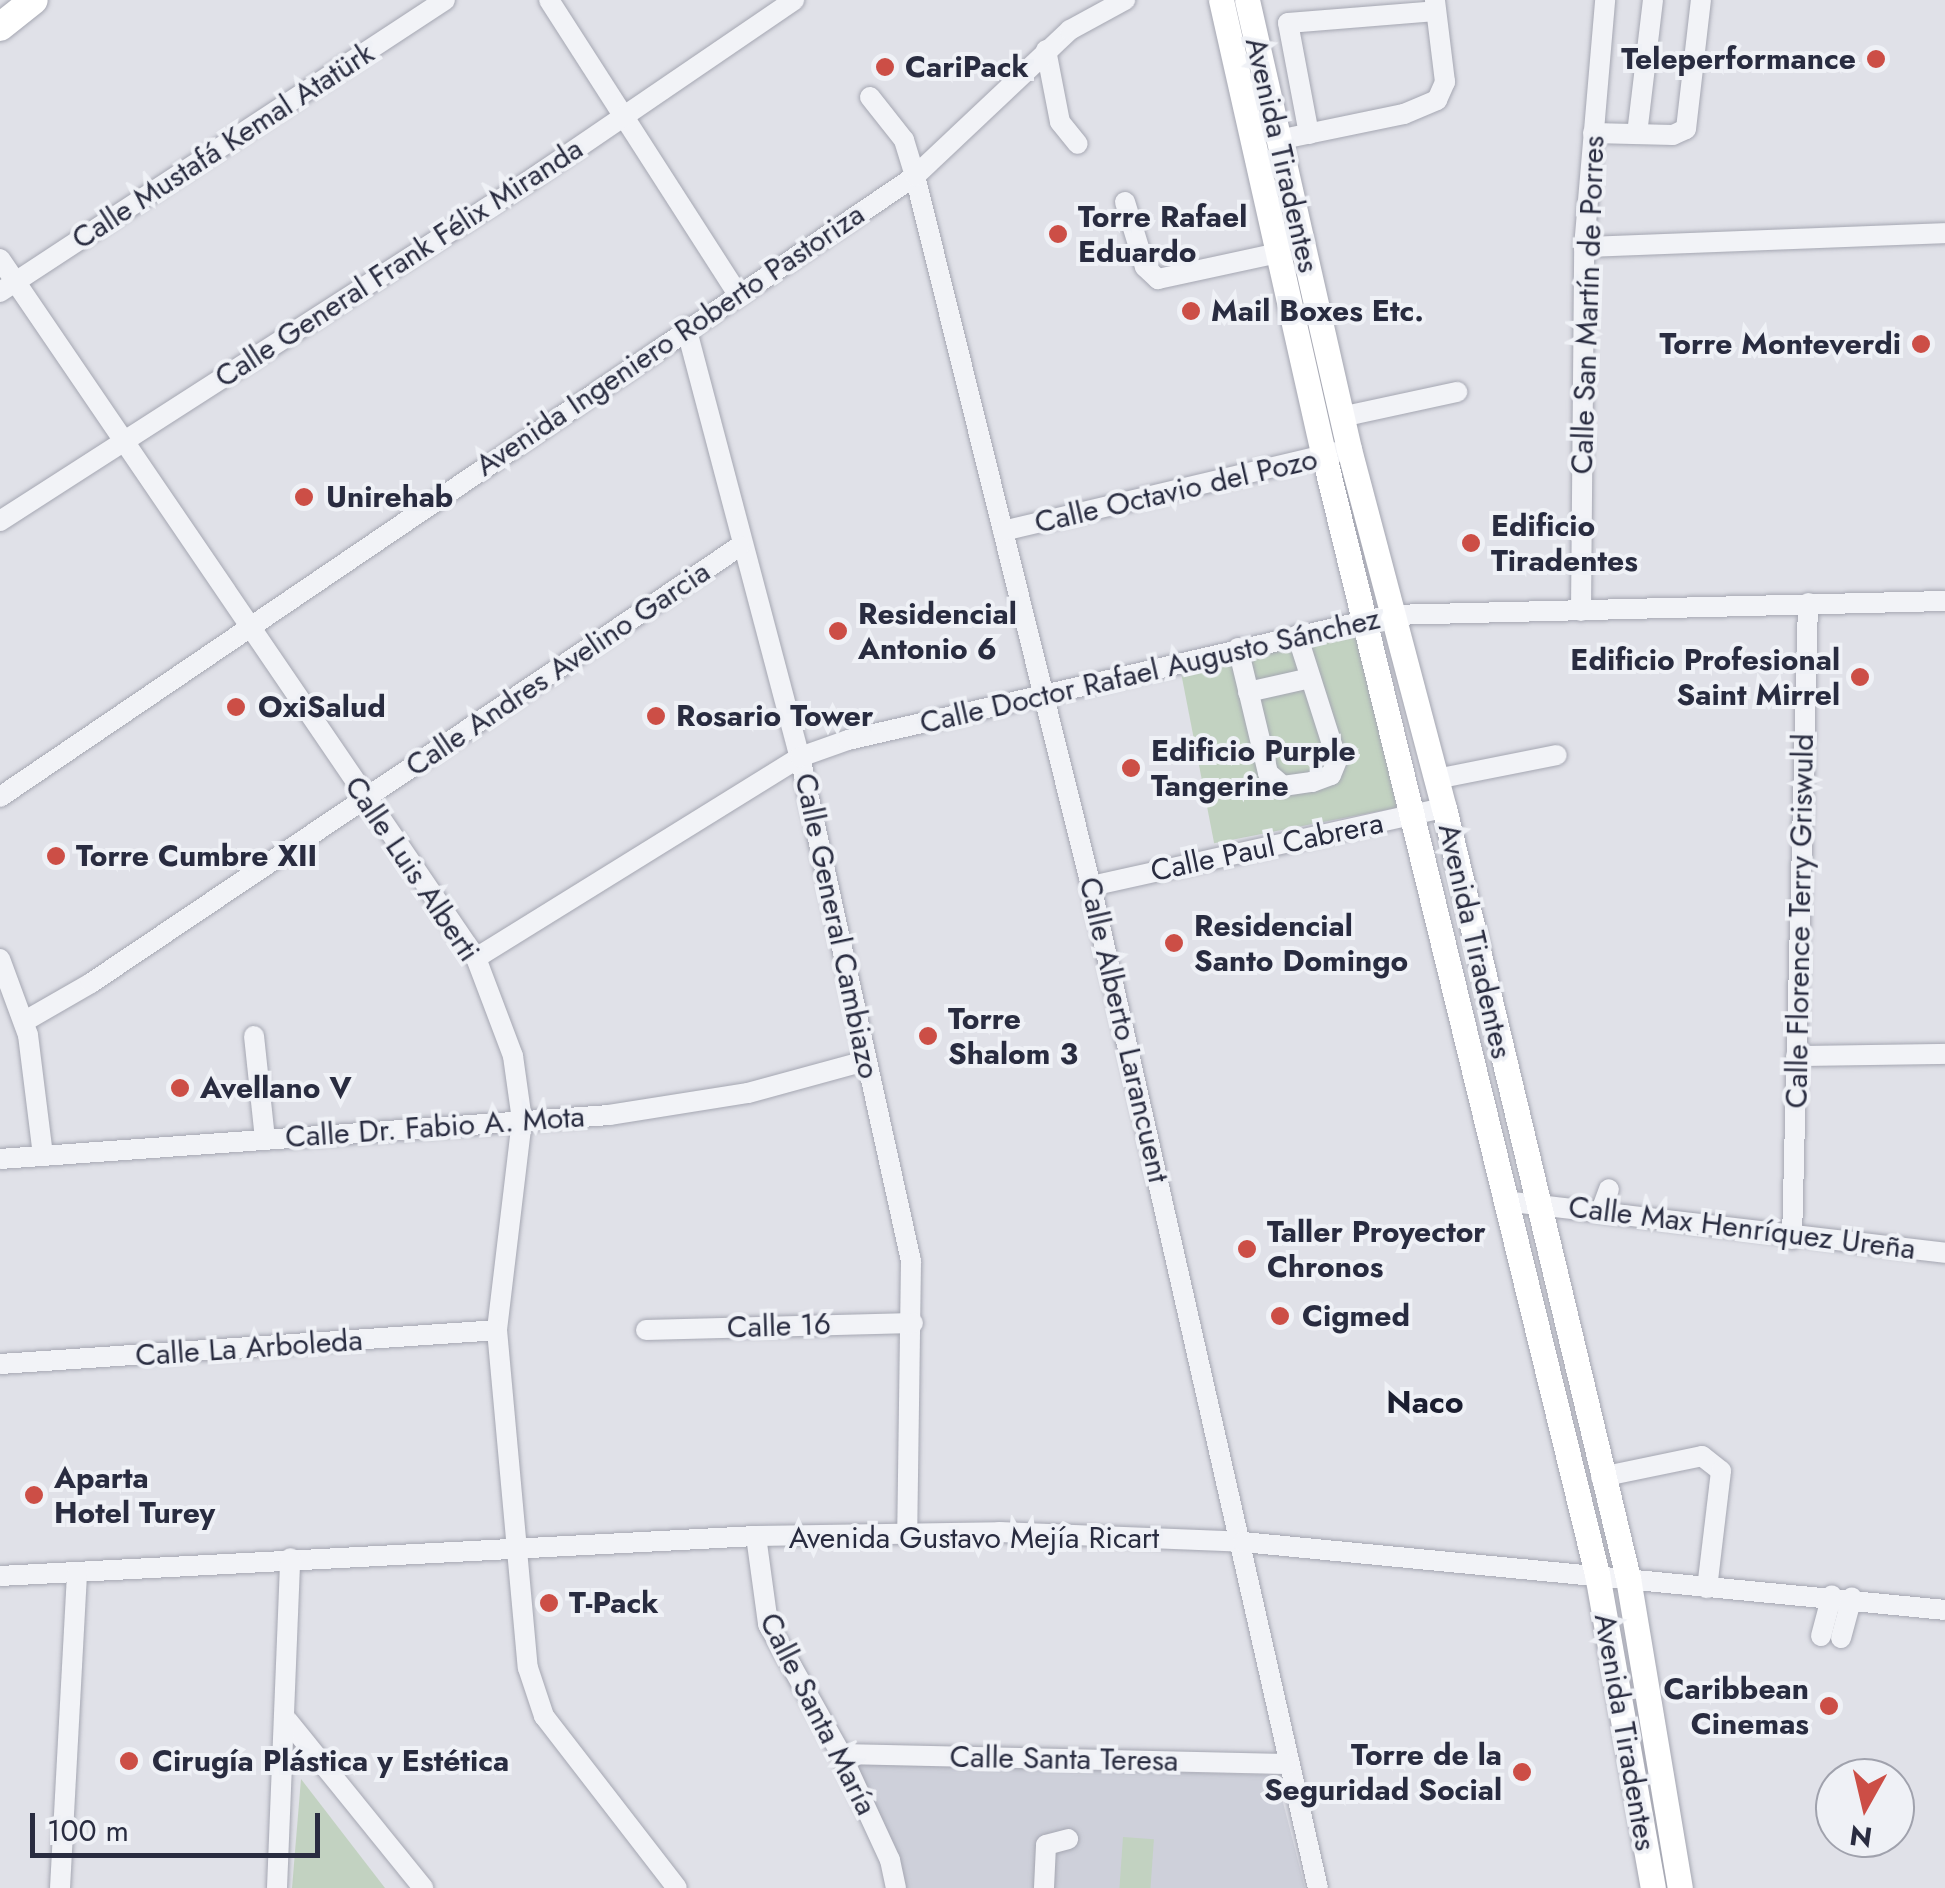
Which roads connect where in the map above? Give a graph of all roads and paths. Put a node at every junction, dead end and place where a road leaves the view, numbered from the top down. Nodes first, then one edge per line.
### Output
1 (34, 0) edge
2 (446, 0) edge
3 (549, 0) edge
4 (794, 0) edge
5 (1126, 0) edge
6 (1221, 0) edge
7 (1246, 0) edge
8 (1605, 0) edge
9 (1653, 0) edge
10 (1701, 0) edge
11 (1436, 5) edge
12 (0, 27) edge
13 (1046, 50) junction
14 (870, 97) dead end
15 (625, 114) junction
16 (1594, 133) junction
17 (1309, 134) junction
18 (1637, 134) junction
19 (1278, 140) junction
20 (1078, 144) dead end
21 (915, 176) junction
22 (1125, 202) dead end
23 (1945, 234) edge
24 (1584, 247) junction
25 (1278, 253) junction
26 (0, 259) edge
27 (7, 287) edge
28 (737, 292) junction
29 (686, 328) junction
30 (1456, 392) dead end
31 (1342, 417) junction
32 (124, 442) junction
33 (1336, 452) junction
34 (0, 521) edge
35 (1003, 532) junction
36 (740, 546) junction
37 (1945, 601) edge
38 (1808, 603) junction
39 (1581, 611) junction
40 (1378, 618) junction
41 (254, 625) junction
42 (1297, 635) junction
43 (1238, 648) junction
44 (1310, 678) junction
45 (1248, 692) junction
46 (1042, 693) junction
47 (1557, 756) dead end
48 (800, 757) junction
49 (1436, 778) junction
50 (0, 796) edge
51 (364, 800) junction
52 (1444, 808) junction
53 (1416, 814) junction
54 (1091, 886) junction
55 (476, 958) junction
56 (0, 959) edge
57 (24, 1021) junction
58 (254, 1036) dead end
59 (1945, 1054) edge
60 (1796, 1056) junction
61 (865, 1061) junction
62 (522, 1120) junction
63 (265, 1139) junction
64 (43, 1156) junction
65 (0, 1159) edge
66 (1609, 1189) dead end
67 (1504, 1201) junction
68 (1538, 1204) junction
69 (1602, 1211) junction
70 (1792, 1239) junction
71 (1945, 1253) edge
72 (913, 1322) junction
73 (498, 1330) junction
74 (646, 1330) dead end
75 (0, 1364) edge
76 (1601, 1477) junction
77 (907, 1535) junction
78 (756, 1536) junction
79 (1243, 1542) junction
80 (517, 1548) junction
81 (290, 1558) junction
82 (77, 1572) junction
83 (1597, 1574) junction
84 (0, 1576) edge
85 (1628, 1578) junction
86 (1708, 1588) junction
87 (1842, 1596) junction
88 (1945, 1610) edge
89 (1831, 1637) dead end
90 (288, 1721) junction
91 (841, 1754) junction
92 (1287, 1764) junction
93 (1068, 1839) dead end
94 (60, 1888) edge
95 (277, 1888) edge
96 (423, 1888) edge
97 (677, 1888) edge
98 (896, 1888) edge
99 (1044, 1888) edge
100 (1318, 1888) edge
101 (1654, 1888) edge
102 (1680, 1888) edge

1 - 12 highway
2 - 27 street, Calle Mustafá Kemal Atatürk
3 - 15 street
4 - 15 street, Calle General Frank Félix Miranda
5 - 13 street, Avenida Ingeniero Roberto Pastoriza
6 - 25 main road, Avenida Tiradentes
7 - 19 main road, Avenida Tiradentes
8 - 16 street, Calle San Martín de Porres
9 - 18 street
10 - 18 street
11 - 17 street
11 - 17 street
13 - 20 street
13 - 21 street, Avenida Ingeniero Roberto Pastoriza
14 - 21 street, Calle Alberto Larancuent
15 - 28 street
15 - 32 street, Calle General Frank Félix Miranda
16 - 18 street
16 - 24 street, Calle San Martín de Porres
17 - 19 street
19 - 31 main road, Avenida Tiradentes
21 - 28 street, Avenida Ingeniero Roberto Pastoriza
21 - 35 street, Calle Alberto Larancuent
22 - 25 street
23 - 24 street
24 - 39 street, Calle San Martín de Porres
25 - 33 main road, Avenida Tiradentes
26 - 27 street, Calle Luis Alberti
27 - 32 street, Calle Luis Alberti
28 - 29 street, Avenida Ingeniero Roberto Pastoriza
29 - 36 street, Calle General Cambiazo
29 - 41 street, Avenida Ingeniero Roberto Pastoriza
30 - 31 street
31 - 33 main road, Avenida Tiradentes
32 - 34 street, Calle General Frank Félix Miranda
32 - 41 street, Calle Luis Alberti
33 - 35 street, Calle Octavio del Pozo
33 - 40 main road, Avenida Tiradentes
35 - 46 street, Calle Alberto Larancuent
36 - 48 street, Calle General Cambiazo
36 - 51 street, Calle Andres Avelino Garcia
37 - 38 street, Calle Doctor Rafael Augusto Sánchez
38 - 39 street, Calle Doctor Rafael Augusto Sánchez
38 - 60 street, Calle Florence Terry Griswuld
39 - 40 street, Calle Doctor Rafael Augusto Sánchez
40 - 42 street, Calle Doctor Rafael Augusto Sánchez
40 - 49 main road, Avenida Tiradentes
40 - 53 main road, Avenida Tiradentes
41 - 50 street, Avenida Ingeniero Roberto Pastoriza
41 - 51 street, Calle Luis Alberti
42 - 43 street, Calle Doctor Rafael Augusto Sánchez
42 - 44 street
43 - 45 street
43 - 46 street, Calle Doctor Rafael Augusto Sánchez
44 - 45 street
44 - 45 street
46 - 48 street, Calle Doctor Rafael Augusto Sánchez
46 - 54 street, Calle Alberto Larancuent
47 - 49 street
48 - 55 street, Calle Doctor Rafael Augusto Sánchez
48 - 61 street, Calle General Cambiazo
49 - 52 main road, Avenida Tiradentes
51 - 55 street, Calle Luis Alberti
51 - 57 street, Calle Andres Avelino Garcia
52 - 53 street, Calle Paul Cabrera
52 - 68 main road, Avenida Tiradentes
53 - 54 street, Calle Paul Cabrera
53 - 67 main road, Avenida Tiradentes
54 - 79 street, Calle Alberto Larancuent
55 - 62 street, Calle Luis Alberti
56 - 57 street
57 - 64 street
58 - 63 street
59 - 60 street
60 - 70 street, Calle Florence Terry Griswuld
61 - 62 street, Calle Dr. Fabio A. Mota
61 - 72 street, Calle General Cambiazo
62 - 63 street, Calle Dr. Fabio A. Mota
62 - 73 street, Calle Luis Alberti
63 - 64 street, Calle Dr. Fabio A. Mota
64 - 65 street, Calle Dr. Fabio A. Mota
66 - 69 street
67 - 68 street, Calle Max Henríquez Ureña
67 - 83 main road, Avenida Tiradentes
68 - 69 street, Calle Max Henríquez Ureña
68 - 76 main road, Avenida Tiradentes
69 - 70 street, Calle Max Henríquez Ureña
70 - 71 street, Calle Max Henríquez Ureña
72 - 74 street, Calle 16
72 - 77 street, Calle General Cambiazo
73 - 75 street, Calle La Arboleda
73 - 80 street, Calle Luis Alberti
76 - 85 main road, Avenida Tiradentes
76 - 86 street
77 - 78 street, Avenida Gustavo Mejía Ricart
77 - 79 street, Avenida Gustavo Mejía Ricart
78 - 80 street, Avenida Gustavo Mejía Ricart
78 - 91 street, Calle Santa María
79 - 83 street, Avenida Gustavo Mejía Ricart
79 - 92 street, Calle Alberto Larancuent
80 - 81 street, Avenida Gustavo Mejía Ricart
80 - 97 street, Calle Luis Alberti
81 - 82 street, Avenida Gustavo Mejía Ricart
81 - 90 street
82 - 84 street, Avenida Gustavo Mejía Ricart
82 - 94 street
83 - 85 street, Avenida Gustavo Mejía Ricart
83 - 101 main road, Avenida Tiradentes
85 - 86 street, Avenida Gustavo Mejía Ricart
85 - 102 main road, Avenida Tiradentes
86 - 87 street, Avenida Gustavo Mejía Ricart
87 - 88 street, Avenida Gustavo Mejía Ricart
87 - 89 street
90 - 95 street
90 - 96 street
91 - 92 street, Calle Santa Teresa
91 - 98 street, Calle Santa María
92 - 100 street, Calle Alberto Larancuent
93 - 99 street

